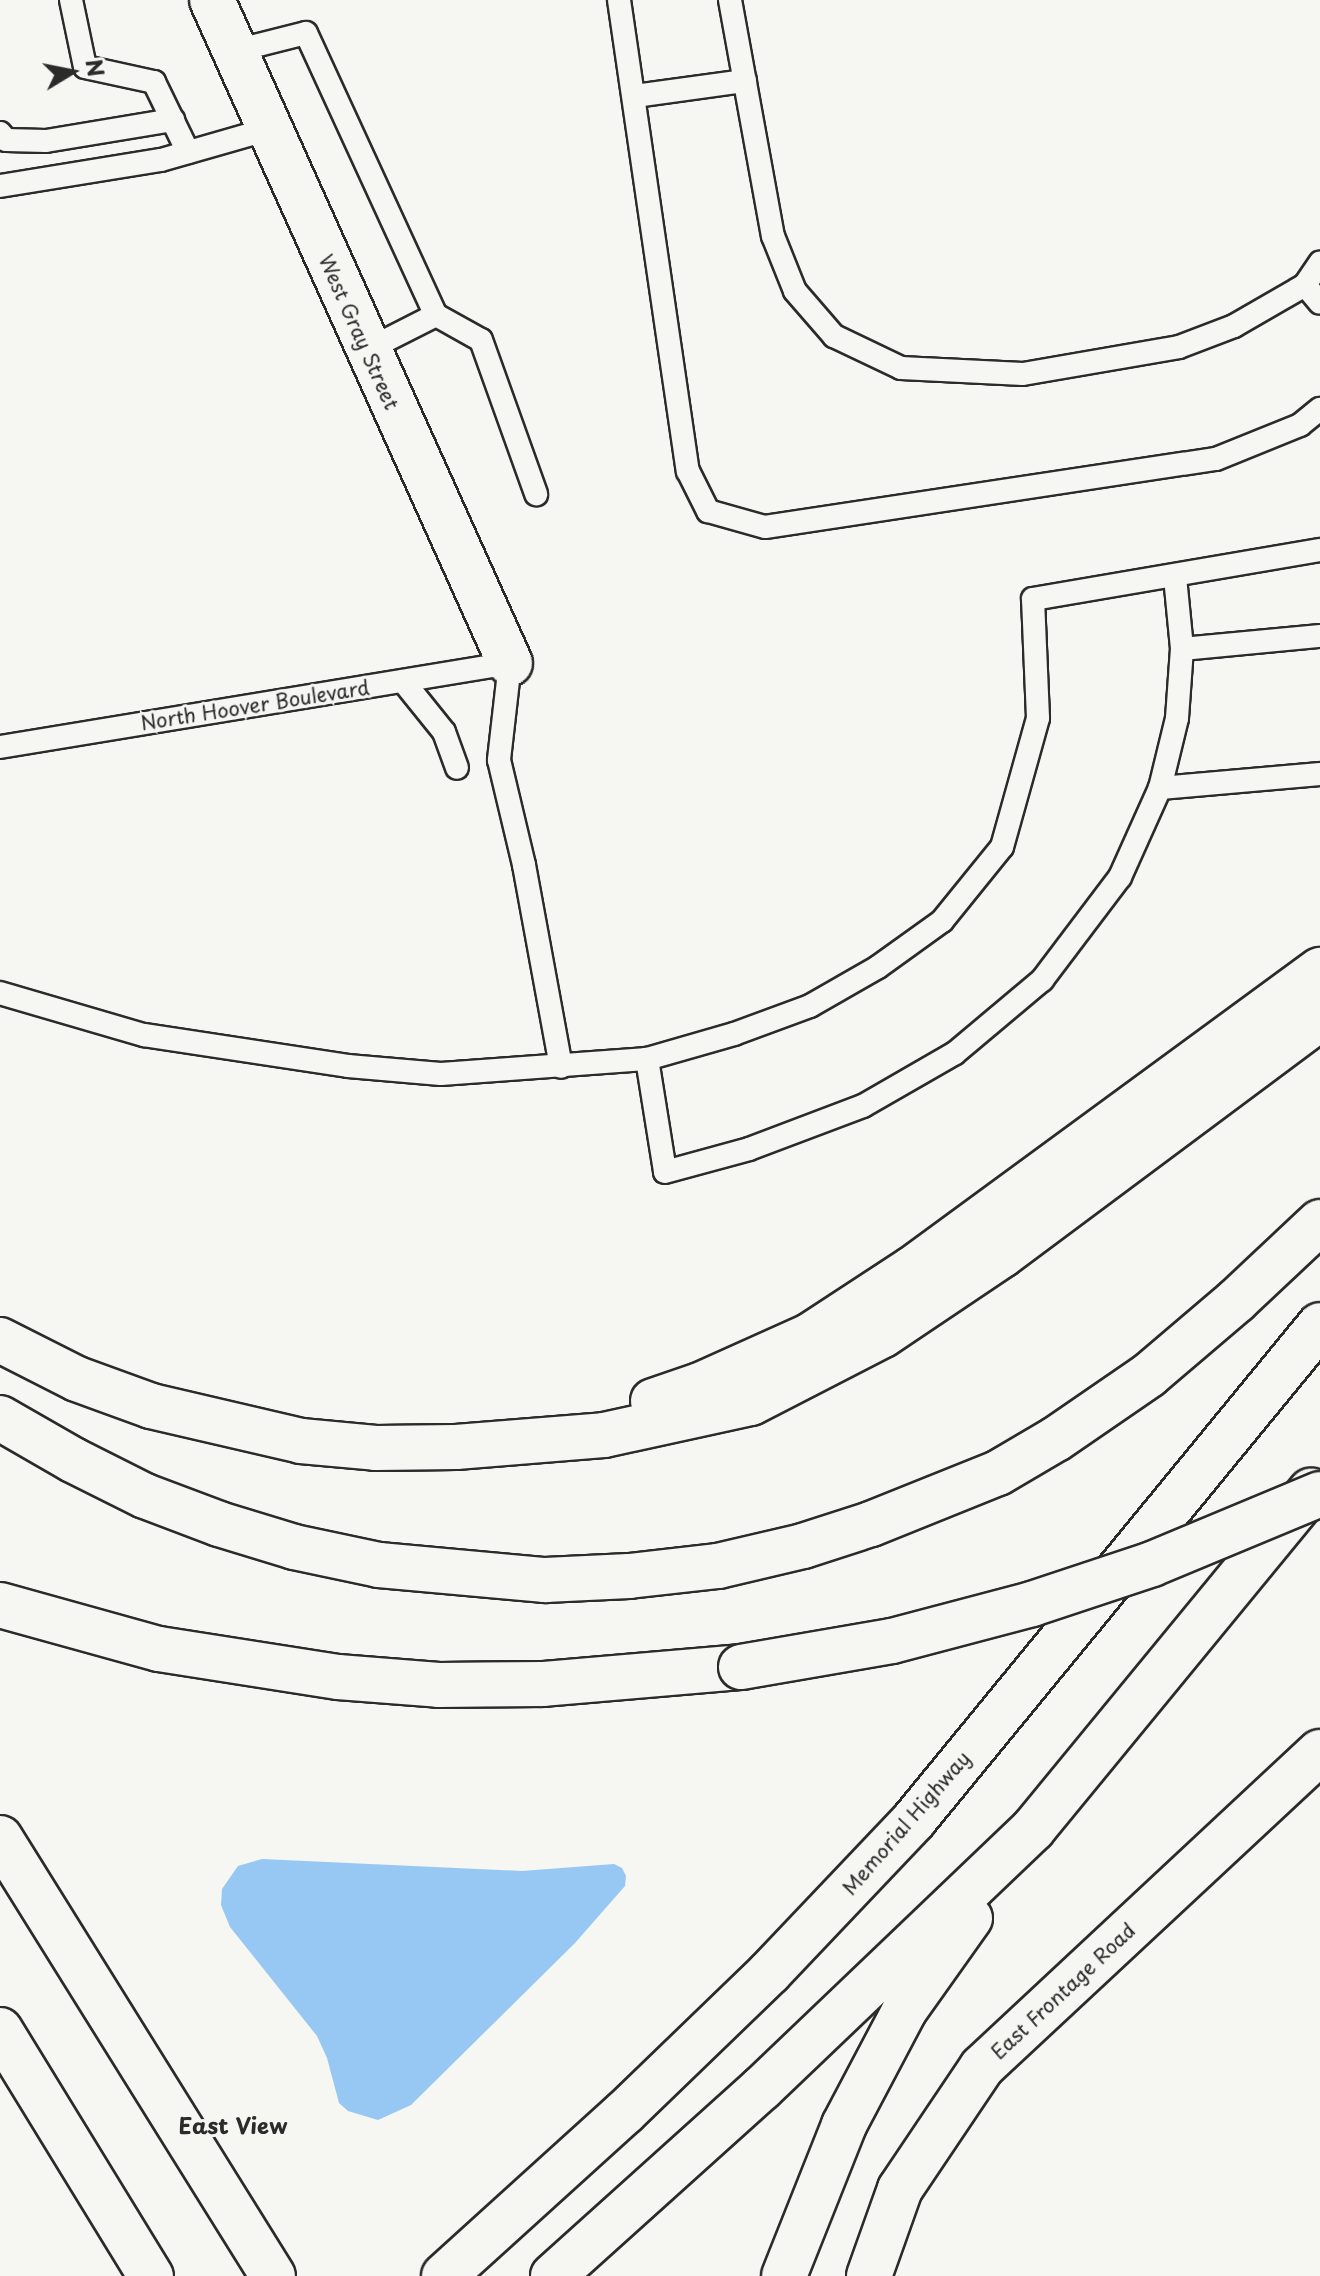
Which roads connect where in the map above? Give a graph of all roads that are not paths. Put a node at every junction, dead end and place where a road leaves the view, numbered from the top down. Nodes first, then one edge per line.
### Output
1 (71, 0) edge
2 (212, 0) edge
3 (619, 0) edge
4 (730, 0) edge
5 (235, 51) junction
6 (745, 81) junction
7 (635, 96) junction
8 (173, 120) junction
9 (269, 129) junction
10 (0, 133) edge
11 (188, 152) junction
12 (0, 186) edge
13 (1320, 263) edge
14 (1305, 285) junction
15 (1320, 303) edge
16 (436, 315) junction
17 (367, 350) junction
18 (1320, 409) edge
19 (536, 494) dead end
20 (1320, 550) edge
21 (1175, 577) junction
22 (1320, 636) edge
23 (1182, 649) junction
24 (510, 663) junction
25 (403, 681) junction
26 (0, 747) edge
27 (457, 768) dead end
28 (1320, 774) edge
29 (1160, 788) junction
30 (1320, 970) edge
31 (0, 993) edge
32 (1320, 1018) edge
33 (647, 1059) junction
34 (561, 1067) junction
35 (1320, 1222) edge
36 (1320, 1325) edge
37 (0, 1340) edge
38 (0, 1418) edge
39 (456, 1447) junction
40 (1320, 1479) edge
41 (1320, 1494) edge
42 (15, 1610) edge
43 (1320, 1752) edge
44 (1033, 1829) junction
45 (0, 1838) edge
46 (0, 2030) edge
47 (0, 2090) edge
48 (150, 2276) edge
49 (273, 2276) edge
50 (444, 2276) edge
51 (553, 2276) edge
52 (784, 2276) edge
53 (869, 2276) edge

1 - 8 lane
2 - 5 main road, West Gray Street
3 - 7 lane
4 - 6 lane
5 - 9 main road, West Gray Street
5 - 16 lane
6 - 7 lane
6 - 14 lane
7 - 18 lane
8 - 10 lane
8 - 11 lane
9 - 11 lane
9 - 17 main road, West Gray Street
11 - 12 lane
13 - 14 lane
14 - 15 lane
16 - 17 lane
16 - 19 lane
17 - 24 main road, West Gray Street
20 - 21 lane
21 - 23 lane
21 - 33 lane
22 - 23 lane
23 - 29 lane
24 - 25 lane, North Hoover Boulevard
24 - 34 lane
25 - 26 lane, North Hoover Boulevard
25 - 27 lane
28 - 29 lane
29 - 33 lane
30 - 39 main road
31 - 34 lane
32 - 39 main road
33 - 34 lane
35 - 38 main road
36 - 50 main road, Memorial Highway
37 - 39 main road
40 - 44 main road
41 - 42 main road, bridge
43 - 53 main road, East Frontage Road
44 - 51 main road
44 - 52 main road
45 - 49 main road
46 - 48 main road
47 - 48 main road

